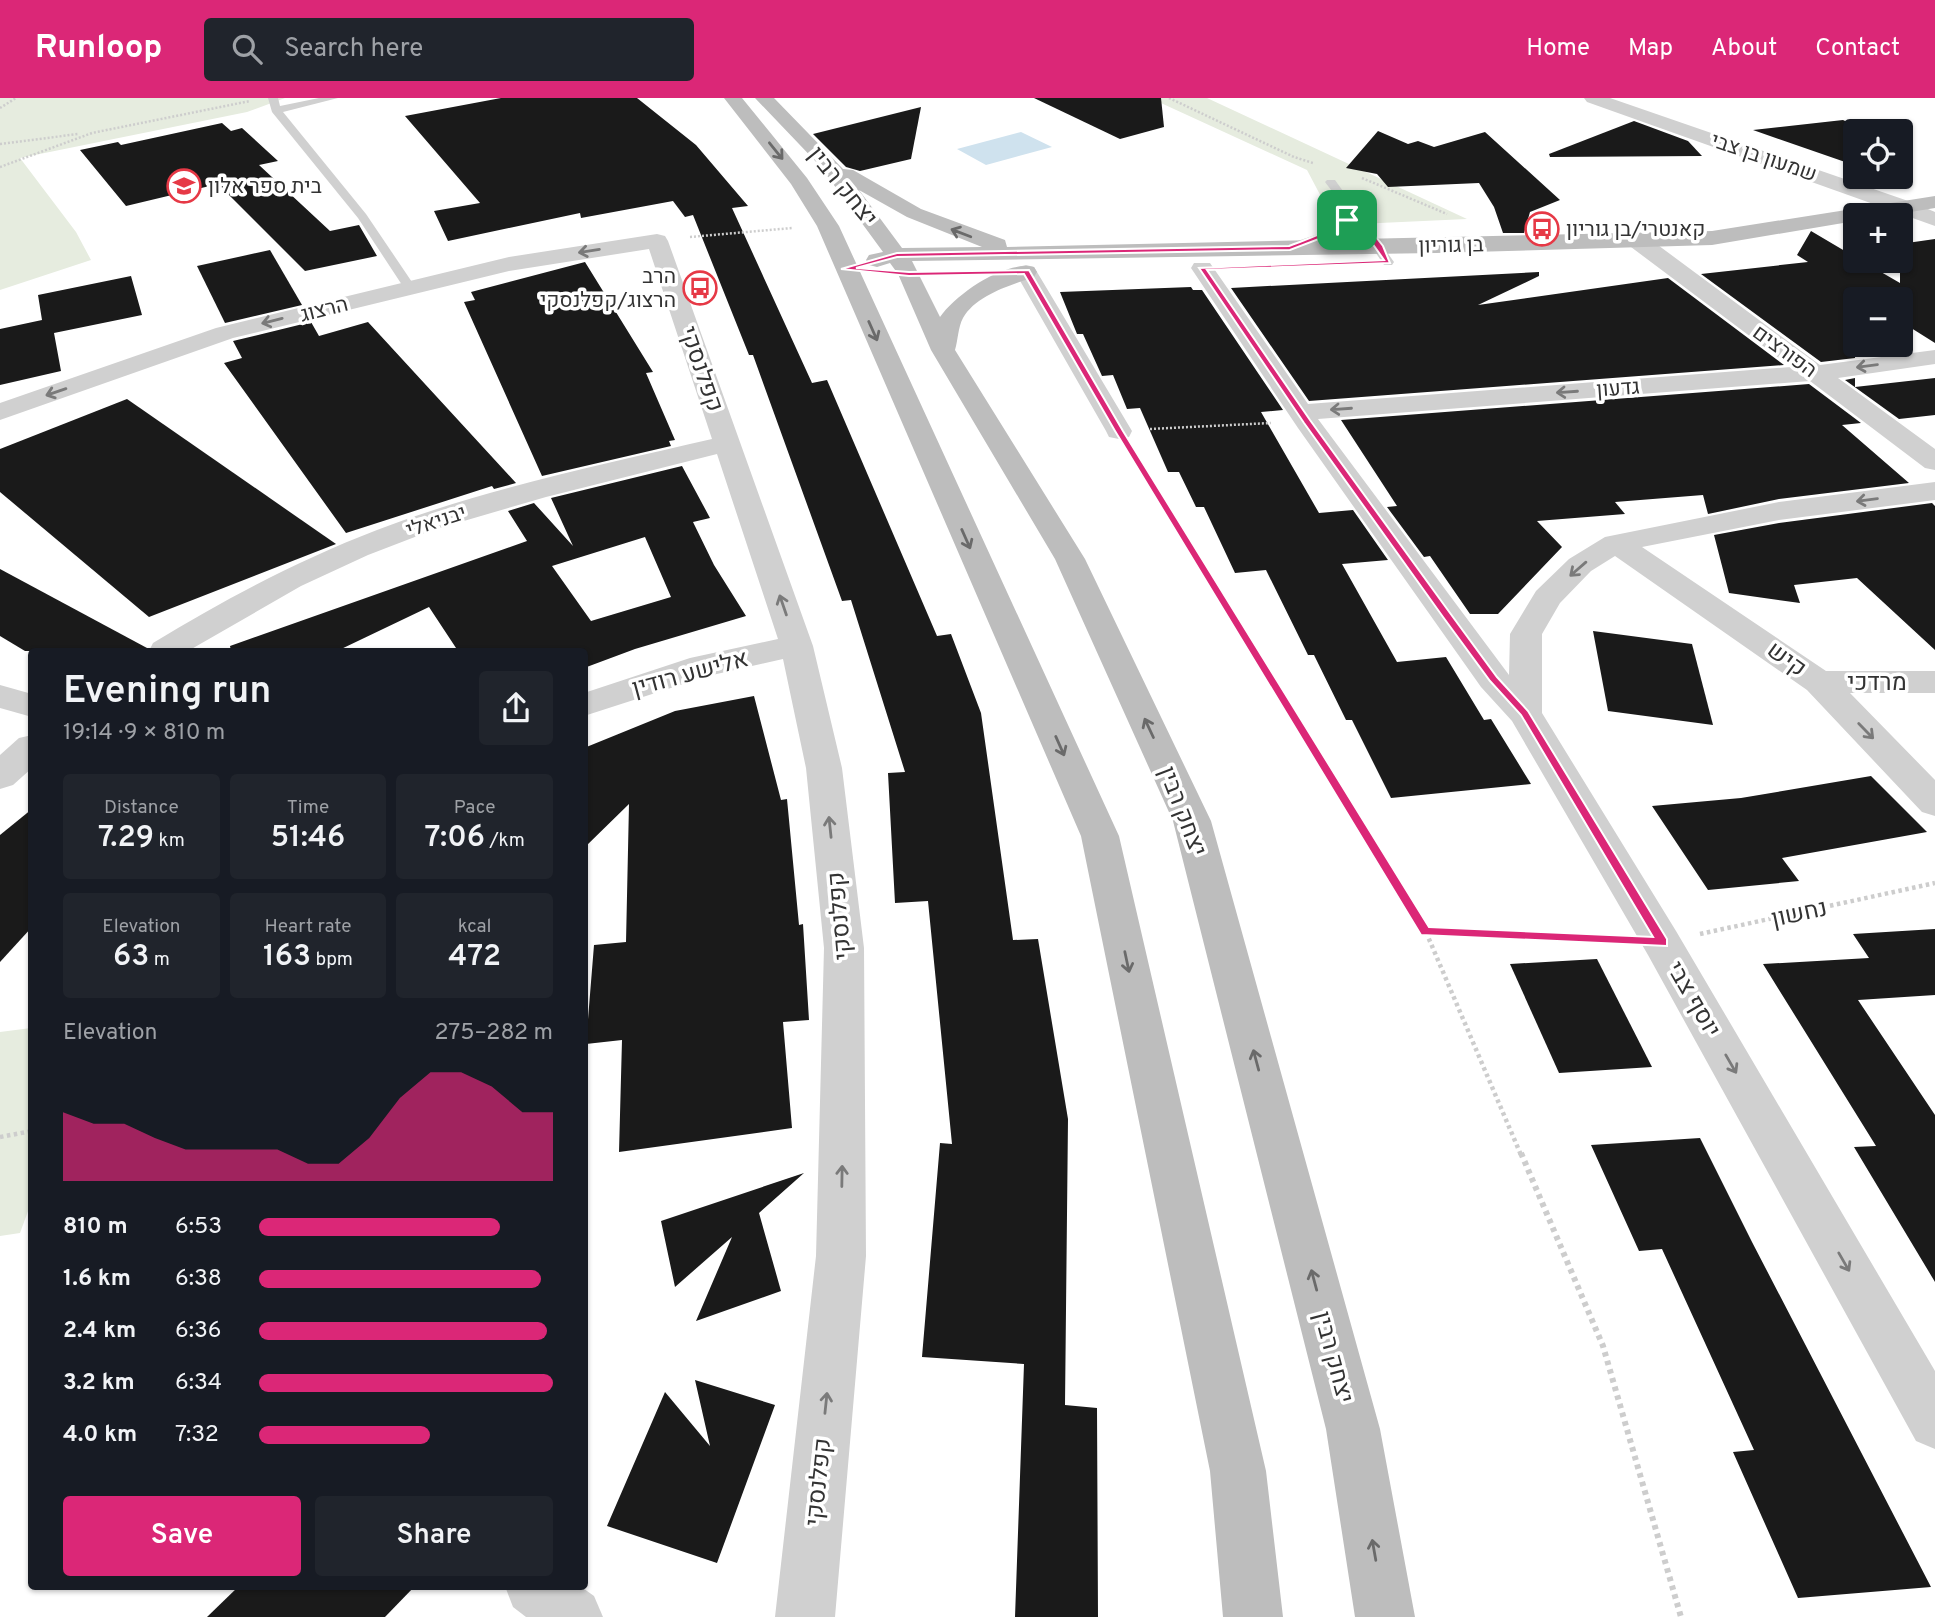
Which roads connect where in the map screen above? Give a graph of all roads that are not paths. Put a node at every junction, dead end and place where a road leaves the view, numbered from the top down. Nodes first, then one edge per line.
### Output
1 (333, 98) edge
2 (733, 98) edge
3 (764, 98) edge
4 (1593, 98) edge
5 (275, 104) edge
6 (827, 162) junction
7 (1331, 182) dead end
8 (1870, 203) edge
9 (1353, 211) junction
10 (1935, 214) edge
11 (1913, 215) edge
12 (1843, 223) edge
13 (1843, 234) edge
14 (657, 241) joint
15 (1644, 247) junction
16 (1290, 248) junction
17 (1384, 254) junction
18 (1026, 262) junction
19 (903, 265) junction
20 (1202, 268) junction
21 (845, 269) junction
22 (410, 288) junction
23 (943, 350) junction
24 (1935, 358) edge
25 (1815, 373) junction
26 (0, 412) edge
27 (1303, 417) junction
28 (1119, 431) road end
29 (728, 443) junction
30 (1935, 461) edge
31 (1935, 491) edge
32 (1616, 542) junction
33 (797, 646) junction
34 (170, 648) edge
35 (1819, 682) junction
36 (1935, 682) edge
37 (0, 696) edge
38 (588, 704) edge
39 (28, 705) edge
40 (1525, 713) junction
41 (28, 751) edge
42 (0, 776) edge
43 (1935, 803) edge
44 (1935, 1422) edge
45 (539, 1590) edge
46 (573, 1617) edge
47 (805, 1617) edge
48 (1253, 1617) edge
49 (1385, 1617) edge

1 - 5 lane
2 -> 21 main road, יצחק רבין
3 - 6 main road, יצחק רבין
4 - 8 street, שמעון בן צבי
5 - 22 lane
18 -> 6 main road
6 - 19 main road, יצחק רבין
7 - 9 lane
9 - 16 lane
9 - 17 lane
10 - 11 main road, בן גוריון
12 - 15 main road, בן גוריון
13 - 15 main road, בן גוריון
14 -> 22 street, הרצוג
14 - 29 street, קפלנסקי
15 - 17 main road, בן גוריון
15 - 25 street, הפורצים
16 - 17 main road, בן גוריון
16 - 18 main road, בן גוריון
17 - 20 main road, בן גוריון
18 - 19 main road, בן גוריון
18 - 20 main road, בן גוריון
18 - 23 main road
18 - 28 street
19 - 21 main road, בן גוריון
19 - 23 main road, יצחק רבין
20 - 27 street, יוסף צבי
21 -> 48 main road, יצחק רבין
22 -> 26 street, הרצוג
49 -> 23 main road, יצחק רבין
24 -> 25 street, גדעון
25 -> 27 street, גדעון
25 - 30 street, הפורצים
27 - 40 street, יוסף צבי
33 -> 29 street, קפלנסקי
29 - 34 street, יבניאלי
31 -> 32 street
32 - 35 street, קיש
32 -> 40 street
33 - 38 street, אלישע רודין
47 -> 33 street, קפלנסקי
35 - 36 street, מרדכי
35 -> 43 street, קיש
37 - 39 street
40 -> 44 street, יוסף צבי
41 - 42 street
45 - 46 street

